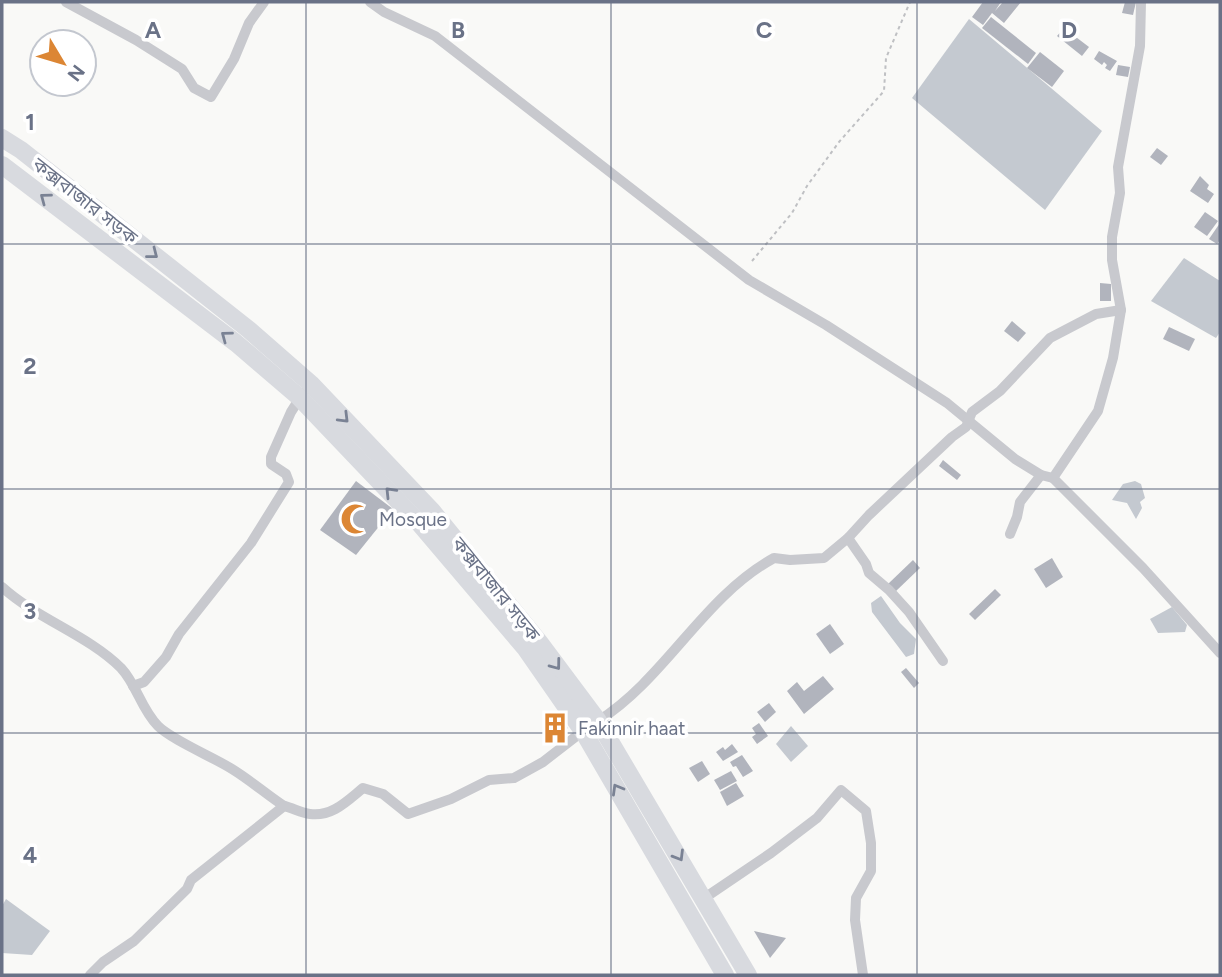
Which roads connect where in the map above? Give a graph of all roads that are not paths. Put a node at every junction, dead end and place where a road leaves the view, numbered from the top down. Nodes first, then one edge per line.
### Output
1 (66, 2) edge
2 (264, 2) edge
3 (370, 2) edge
4 (1141, 2) edge
5 (2, 138) edge
6 (2, 165) edge
7 (1121, 310) junction
8 (305, 391) junction
9 (968, 419) junction
10 (1041, 475) junction
11 (1053, 478) junction
12 (1010, 534) dead end
13 (848, 538) junction
14 (2, 587) edge
15 (1220, 653) edge
16 (943, 661) dead end
17 (133, 686) junction
18 (590, 726) junction
19 (284, 806) junction
20 (703, 899) junction
21 (90, 975) edge
22 (725, 975) edge
23 (748, 975) edge
24 (863, 975) edge

1 - 2 street
3 - 9 street
4 - 7 street
5 -> 8 highway, কক্সবাজার সড়ক
8 -> 6 highway, কক্সবাজার সড়ক
7 - 9 street
7 - 11 street
8 - 17 street
8 - 18 highway, কক্সবাজার সড়ক
9 - 10 street
9 - 13 street
10 - 11 street
10 - 12 street
11 - 15 street
13 - 16 street
13 - 18 street
14 - 17 street
17 - 19 street
18 - 19 street
18 -> 20 highway, কক্সবাজার সড়ক
22 -> 18 highway, কক্সবাজার সড়ক
19 - 21 street
20 - 23 highway, কক্সবাজার সড়ক
20 - 24 street

